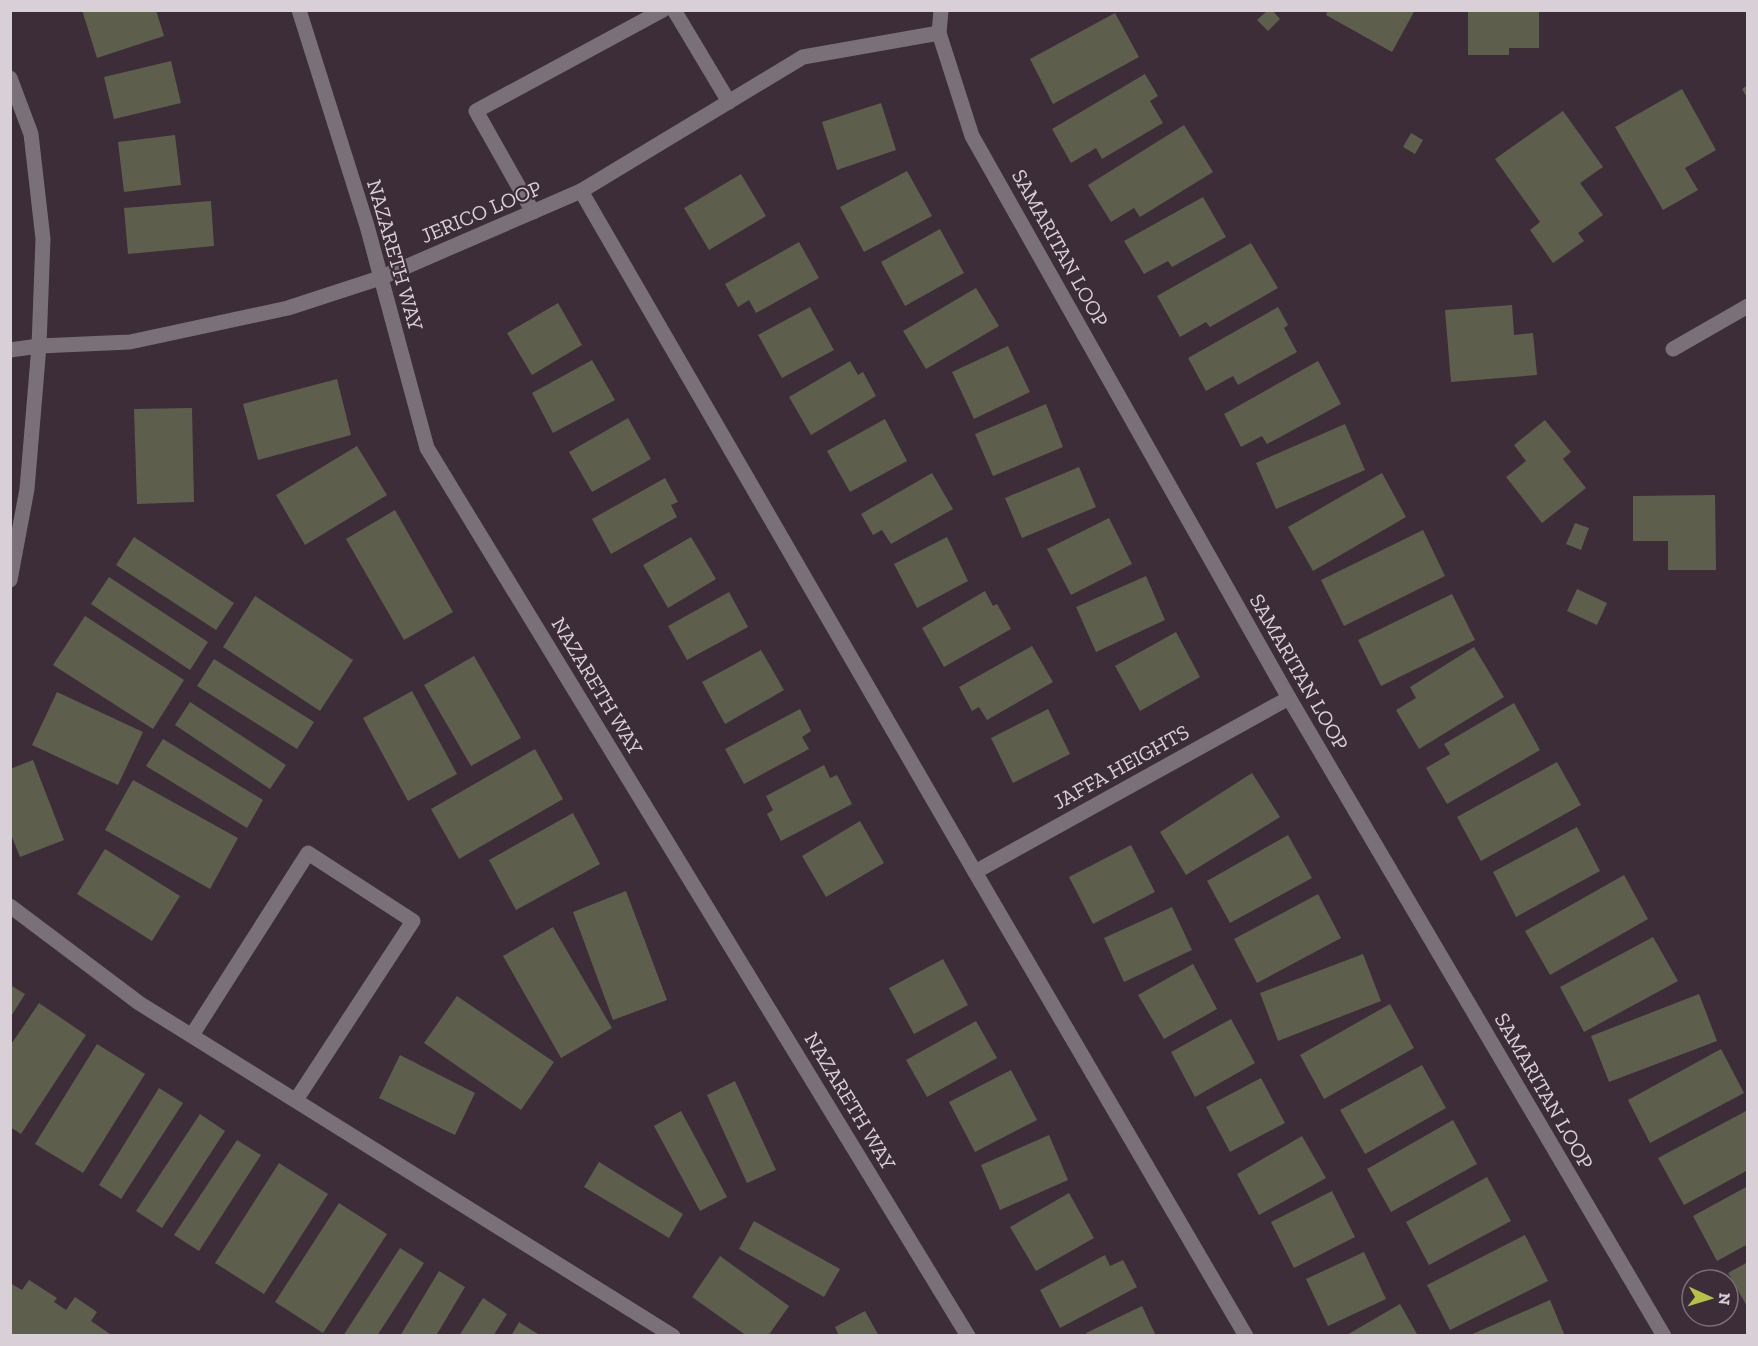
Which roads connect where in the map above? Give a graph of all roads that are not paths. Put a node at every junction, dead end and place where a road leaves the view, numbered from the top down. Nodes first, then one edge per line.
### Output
1 (299, 10) edge
2 (663, 10) edge
3 (674, 10) edge
4 (941, 10) edge
5 (939, 33) junction
6 (10, 78) edge
7 (729, 102) junction
8 (581, 191) junction
9 (533, 212) junction
10 (380, 279) junction
11 (1748, 306) edge
12 (39, 346) junction
13 (1673, 349) dead end
14 (10, 350) edge
15 (10, 580) edge
16 (1288, 698) junction
17 (975, 872) junction
18 (10, 906) edge
19 (192, 1035) junction
20 (296, 1100) junction
21 (673, 1335) edge
22 (968, 1335) edge
23 (1246, 1335) edge
24 (1664, 1335) edge

1 - 10 street, NAZARETH WAY
2 - 9 street
3 - 7 street
4 - 5 street, SAMARITAN LOOP
5 - 7 street, JERICO LOOP
5 - 16 street, SAMARITAN LOOP
6 - 12 street
7 - 8 street, JERICO LOOP
8 - 9 street, JERICO LOOP
8 - 17 street
9 - 10 street, JERICO LOOP
10 - 12 street, JERICO LOOP
10 - 22 street, NAZARETH WAY
11 - 13 street
12 - 14 street, JERICO LOOP
12 - 15 street
16 - 17 street, JAFFA HEIGHTS
16 - 24 street, SAMARITAN LOOP
17 - 23 street
18 - 19 street
19 - 20 street
19 - 20 street
20 - 21 street

